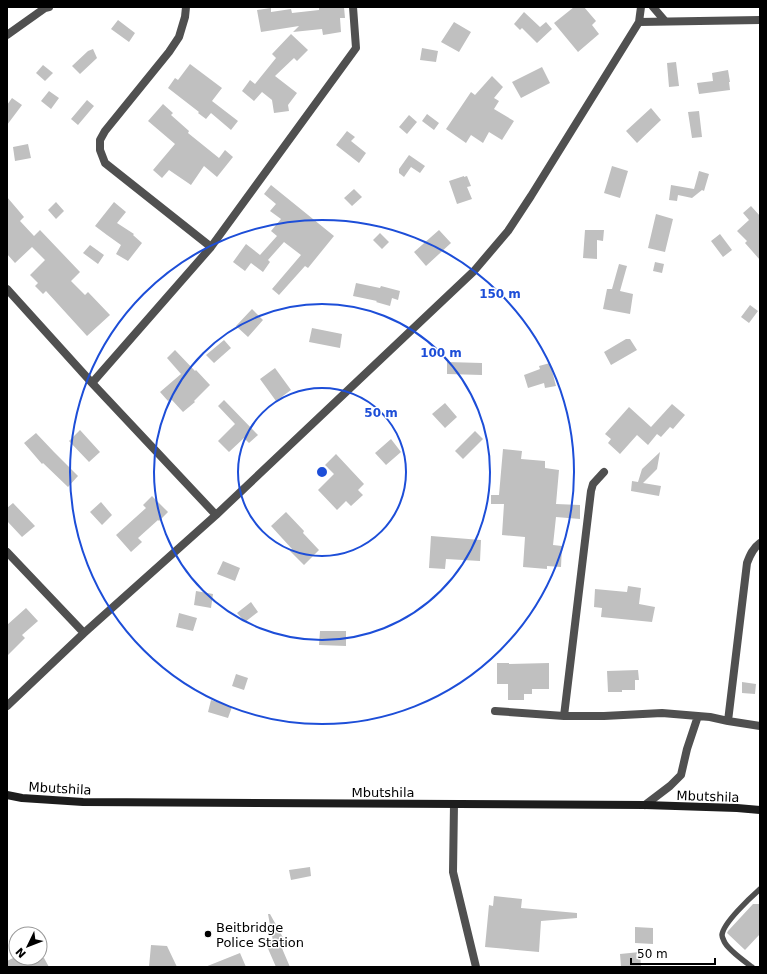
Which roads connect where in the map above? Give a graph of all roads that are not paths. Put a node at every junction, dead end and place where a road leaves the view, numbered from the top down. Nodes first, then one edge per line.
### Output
1 (50, 7) edge
2 (186, 7) edge
3 (353, 7) edge
4 (641, 7) edge
5 (653, 7) edge
6 (760, 20) edge
7 (665, 21) junction
8 (639, 22) junction
9 (7, 35) edge
10 (211, 247) junction
11 (7, 289) edge
12 (92, 384) junction
13 (604, 472) dead end
14 (216, 515) junction
15 (760, 543) edge
16 (7, 552) edge
17 (84, 634) junction
18 (7, 706) edge
19 (495, 711) dead end
20 (564, 716) junction
21 (698, 716) junction
22 (728, 721) junction
23 (760, 726) edge
24 (7, 795) edge
25 (454, 804) junction
26 (645, 806) junction
27 (760, 810) edge
28 (760, 889) edge
29 (476, 967) edge
30 (752, 967) edge

1 - 9 street
2 - 10 street
3 - 10 street
4 - 8 street
5 - 7 street
6 - 7 street
7 - 8 street
8 - 14 street
10 - 12 street
11 - 12 street
12 - 14 street
13 - 20 street
14 - 17 street
15 - 22 street
16 - 17 street
17 - 18 street
19 - 20 street
20 - 21 street
21 - 22 street
21 - 26 street
22 - 23 street
24 - 25 street, Mbutshila
25 - 26 street, Mbutshila
25 - 29 street
26 - 27 street, Mbutshila
28 - 30 lane

